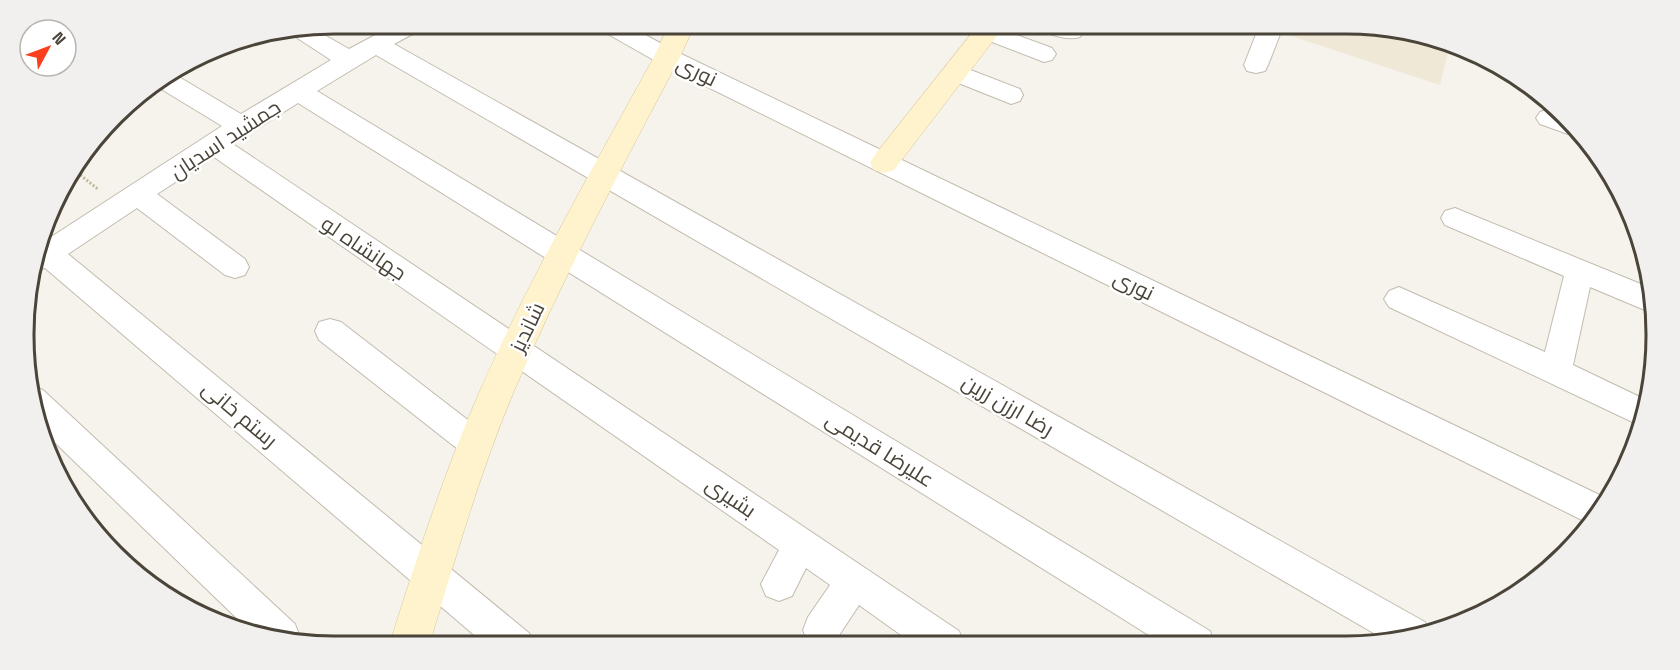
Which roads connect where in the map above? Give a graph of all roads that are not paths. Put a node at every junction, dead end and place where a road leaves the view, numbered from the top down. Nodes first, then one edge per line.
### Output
1 (394, 34) edge
2 (625, 34) edge
3 (678, 34) edge
4 (985, 34) edge
5 (1002, 34) edge
6 (1268, 34) edge
7 (308, 36) edge
8 (375, 44) junction
9 (1044, 54) dead end
10 (668, 57) junction
11 (349, 60) junction
12 (1256, 65) dead end
13 (955, 72) junction
14 (170, 83) dead end
15 (298, 92) junction
16 (1011, 95) dead end
17 (241, 126) junction
18 (214, 144) junction
19 (884, 163) junction
20 (604, 175) junction
21 (140, 195) junction
22 (1455, 218) dead end
23 (563, 253) junction
24 (46, 254) edge
25 (45, 258) edge
26 (235, 267) dead end
27 (1581, 270) junction
28 (1643, 297) edge
29 (1398, 299) dead end
30 (330, 331) dead end
31 (515, 351) junction
32 (1556, 371) junction
33 (1636, 410) edge
34 (45, 412) edge
35 (476, 444) junction
36 (1591, 508) edge
37 (800, 544) junction
38 (432, 575) junction
39 (854, 581) junction
40 (779, 584) dead end
41 (274, 629) edge
42 (821, 630) dead end
43 (1403, 630) edge
44 (412, 636) edge
45 (504, 636) edge
46 (934, 636) edge
47 (1184, 636) edge

1 - 8 street, جمشید اسدیان
2 - 10 street, نوری
3 - 10 street, شاندیز
4 - 13 street
5 - 9 street
6 - 12 street
7 - 11 street
8 - 11 street, جمشید اسدیان
8 - 20 street, رضا ارزن زرین
10 - 19 street, نوری
10 - 20 street, شاندیز
11 - 15 street, جمشید اسدیان
13 - 16 street
13 - 19 street
14 - 17 street
15 - 17 street, جمشید اسدیان
15 - 23 street, علیرضا قدیمی
17 - 18 street, جمشید اسدیان
18 - 21 street, جمشید اسدیان
18 - 31 street, جهانشاه لو
19 - 36 street, نوری
20 - 23 street, شاندیز
20 - 43 street, رضا ارزن زرین
21 - 24 street, جمشید اسدیان
21 - 26 street
22 - 27 street
23 - 31 street, شاندیز
23 - 47 street, علیرضا قدیمی
25 - 38 street, رستم خانی
27 - 28 street
27 - 32 street
29 - 32 street
30 - 35 street
31 - 35 street, شاندیز
31 - 37 street, بشیری
32 - 33 street
34 - 41 street
35 - 38 street, شاندیز
37 - 39 street, بشیری
37 - 40 street
38 - 44 street, شاندیز
38 - 45 street, رستم خانی
39 - 42 street
39 - 46 street, بشیری

